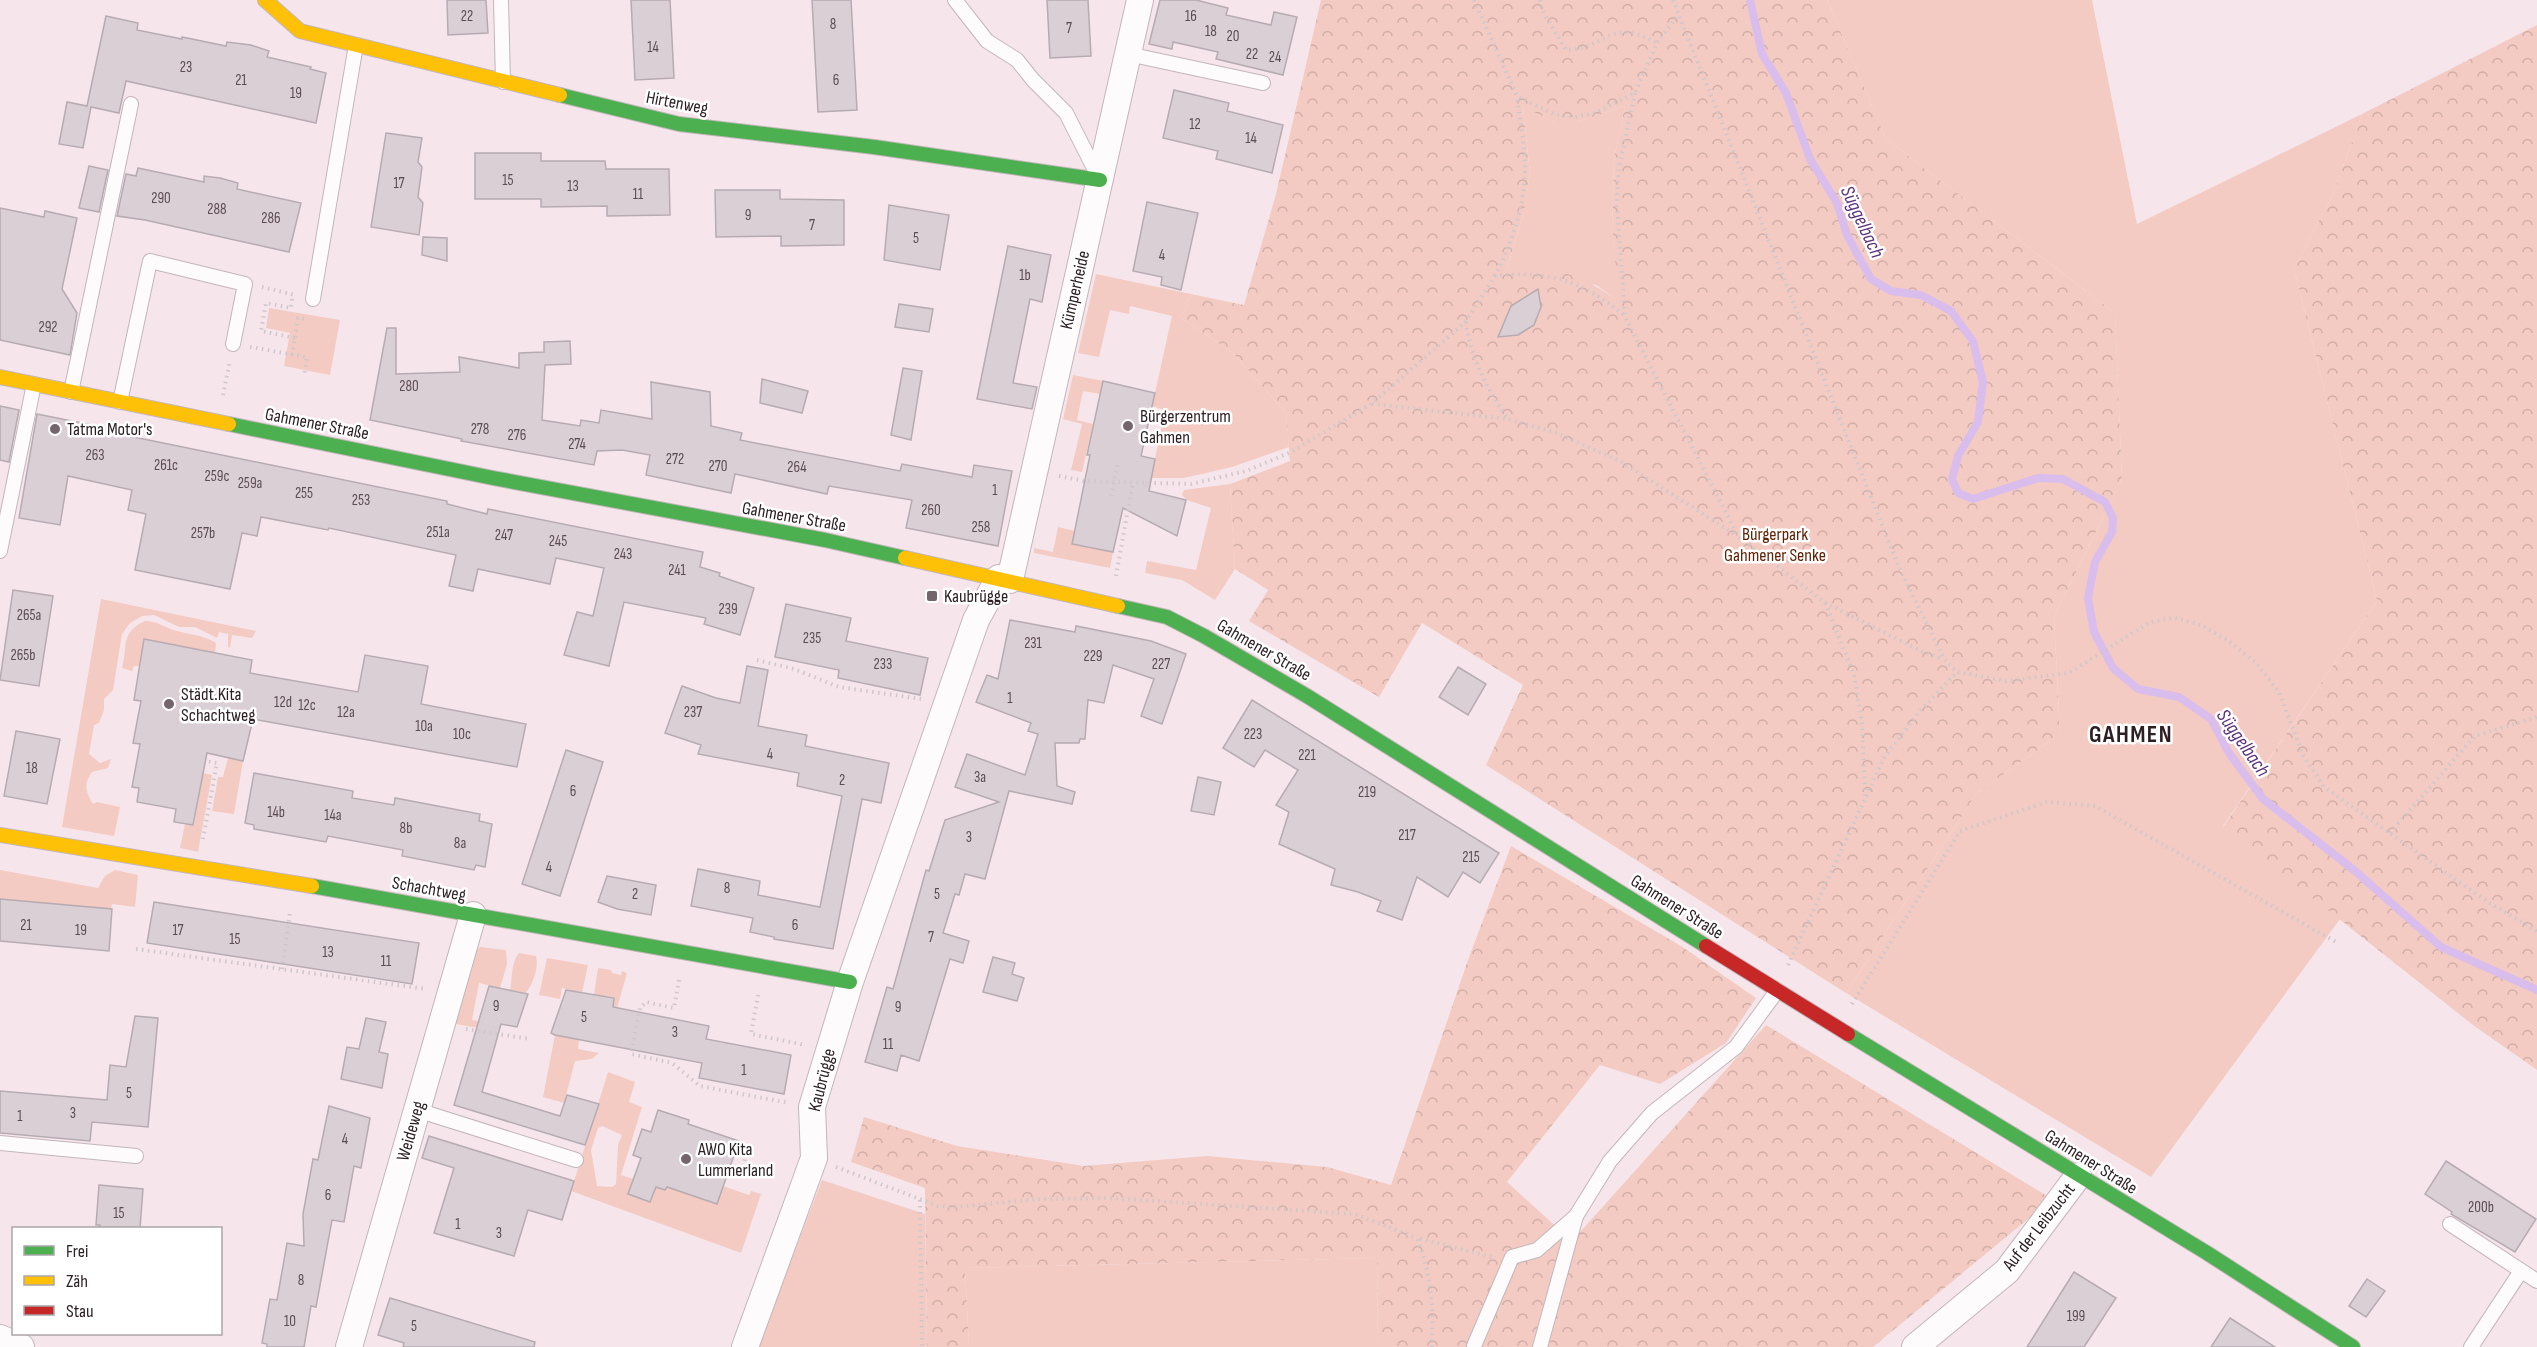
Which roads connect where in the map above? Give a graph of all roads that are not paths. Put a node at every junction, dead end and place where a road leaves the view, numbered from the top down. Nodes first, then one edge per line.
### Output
1 (265, 0) edge
2 (501, 0) edge
3 (955, 0) edge
4 (1140, 0) edge
5 (356, 45) junction
6 (1128, 54) junction
7 (503, 82) junction
8 (1263, 83) dead end
9 (130, 104) dead end
10 (1100, 180) junction
11 (313, 299) road end
12 (233, 344) road end
13 (0, 377) edge
14 (34, 384) junction
15 (71, 392) junction
16 (120, 402) junction
17 (0, 551) edge
18 (1005, 579) junction
19 (0, 835) edge
20 (473, 915) junction
21 (850, 982) junction
22 (1777, 991) junction
23 (417, 1110) junction
24 (0, 1143) edge
25 (136, 1156) dead end
26 (576, 1160) dead end
27 (2078, 1176) junction
28 (1576, 1216) junction
29 (2450, 1224) dead end
30 (2521, 1271) junction
31 (2537, 1281) edge
32 (0, 1338) edge
33 (1474, 1346) edge
34 (21, 1347) edge
35 (349, 1347) edge
36 (745, 1347) edge
37 (1540, 1347) edge
38 (1915, 1347) edge
39 (2353, 1347) edge
40 (2471, 1347) edge

1 - 5 main road, Hirtenweg
2 - 7 lane
3 - 10 lane
4 - 6 street, Kümperheide
5 - 7 main road, Hirtenweg
5 - 11 lane
6 - 8 lane
6 - 10 street, Kümperheide
7 - 10 main road, Hirtenweg
9 - 15 lane
10 - 18 street, Kümperheide
12 - 16 lane
13 - 14 main road, Gahmener Straße
14 - 15 main road, Gahmener Straße
14 - 17 lane
15 - 16 main road, Gahmener Straße
16 - 18 main road, Gahmener Straße
18 - 21 street, Kaubrügge
18 - 22 main road, Gahmener Straße
19 - 20 main road, Schachtweg
20 - 21 main road, Schachtweg
20 - 23 street, Weideweg
21 - 36 street, Kaubrügge
22 - 27 main road, Gahmener Straße
22 - 28 lane
23 - 26 lane
23 - 35 street, Weideweg
24 - 25 lane
27 - 38 street, Auf der Leibzucht
27 - 39 main road, Gahmener Straße
28 - 33 lane
28 - 37 lane
29 - 30 lane
30 - 31 lane
30 - 40 lane
32 - 34 street

